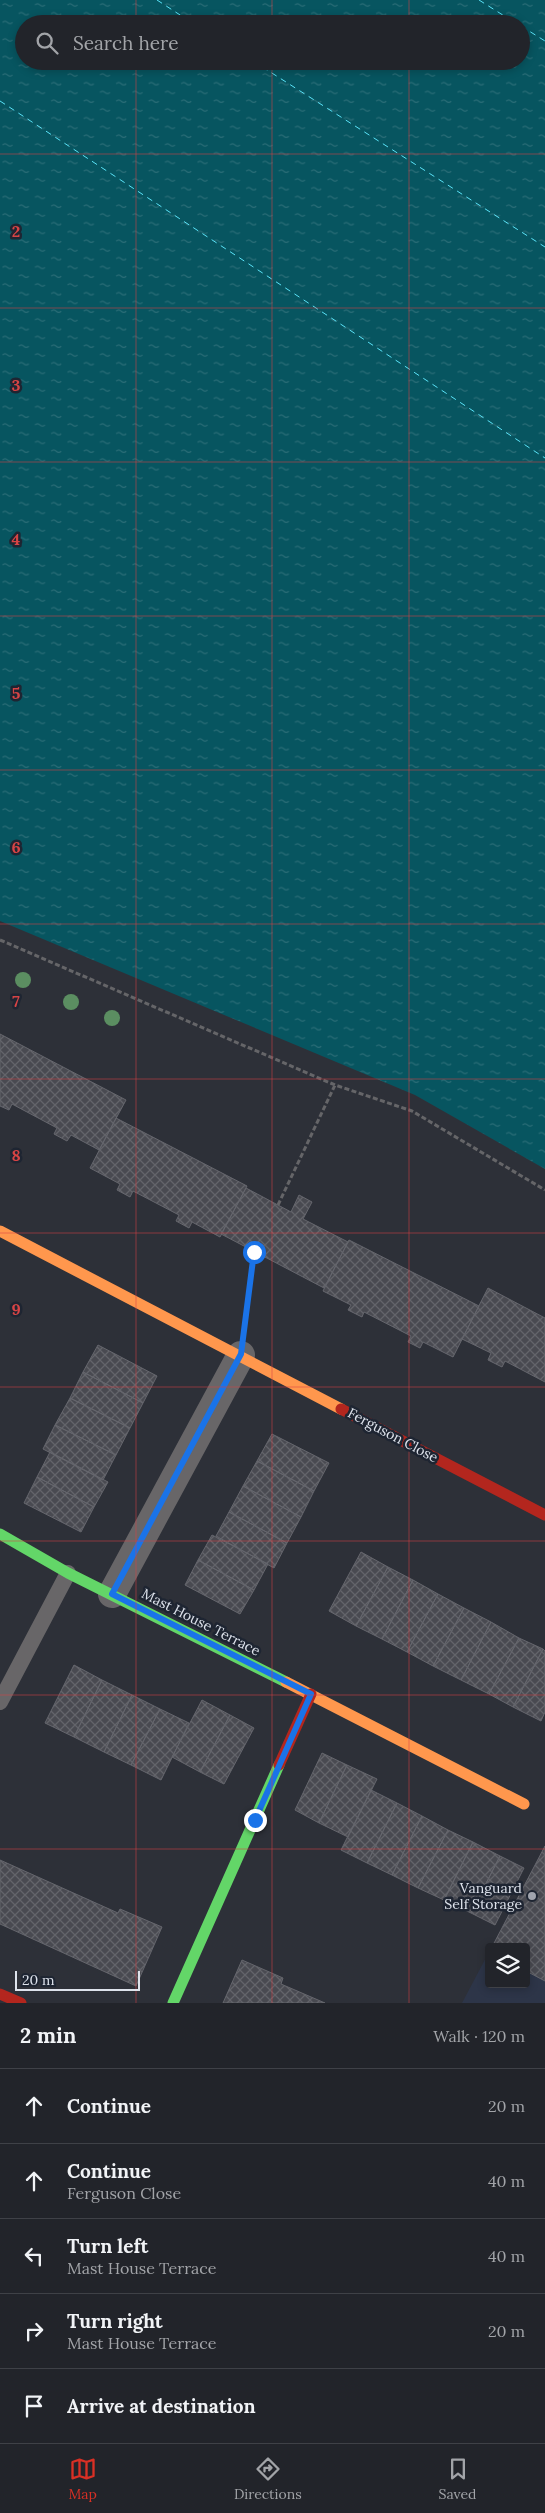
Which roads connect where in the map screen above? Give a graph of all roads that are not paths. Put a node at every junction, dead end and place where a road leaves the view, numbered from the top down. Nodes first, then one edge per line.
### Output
1 (0, 1231) edge
2 (241, 1354) junction
3 (545, 1515) edge
4 (0, 1534) edge
5 (68, 1573) junction
6 (112, 1594) junction
7 (311, 1694) junction
8 (0, 1702) edge
9 (524, 1804) dead end
10 (0, 1994) edge
11 (20, 2003) edge
12 (172, 2003) edge

1 - 2 street, Ferguson Close
2 - 3 street, Ferguson Close
2 - 6 street
4 - 5 street, Mast House Terrace
5 - 6 street, Mast House Terrace
5 - 8 lane
6 - 7 street, Mast House Terrace
7 - 9 street, Mast House Terrace
7 - 12 street
10 - 11 street

